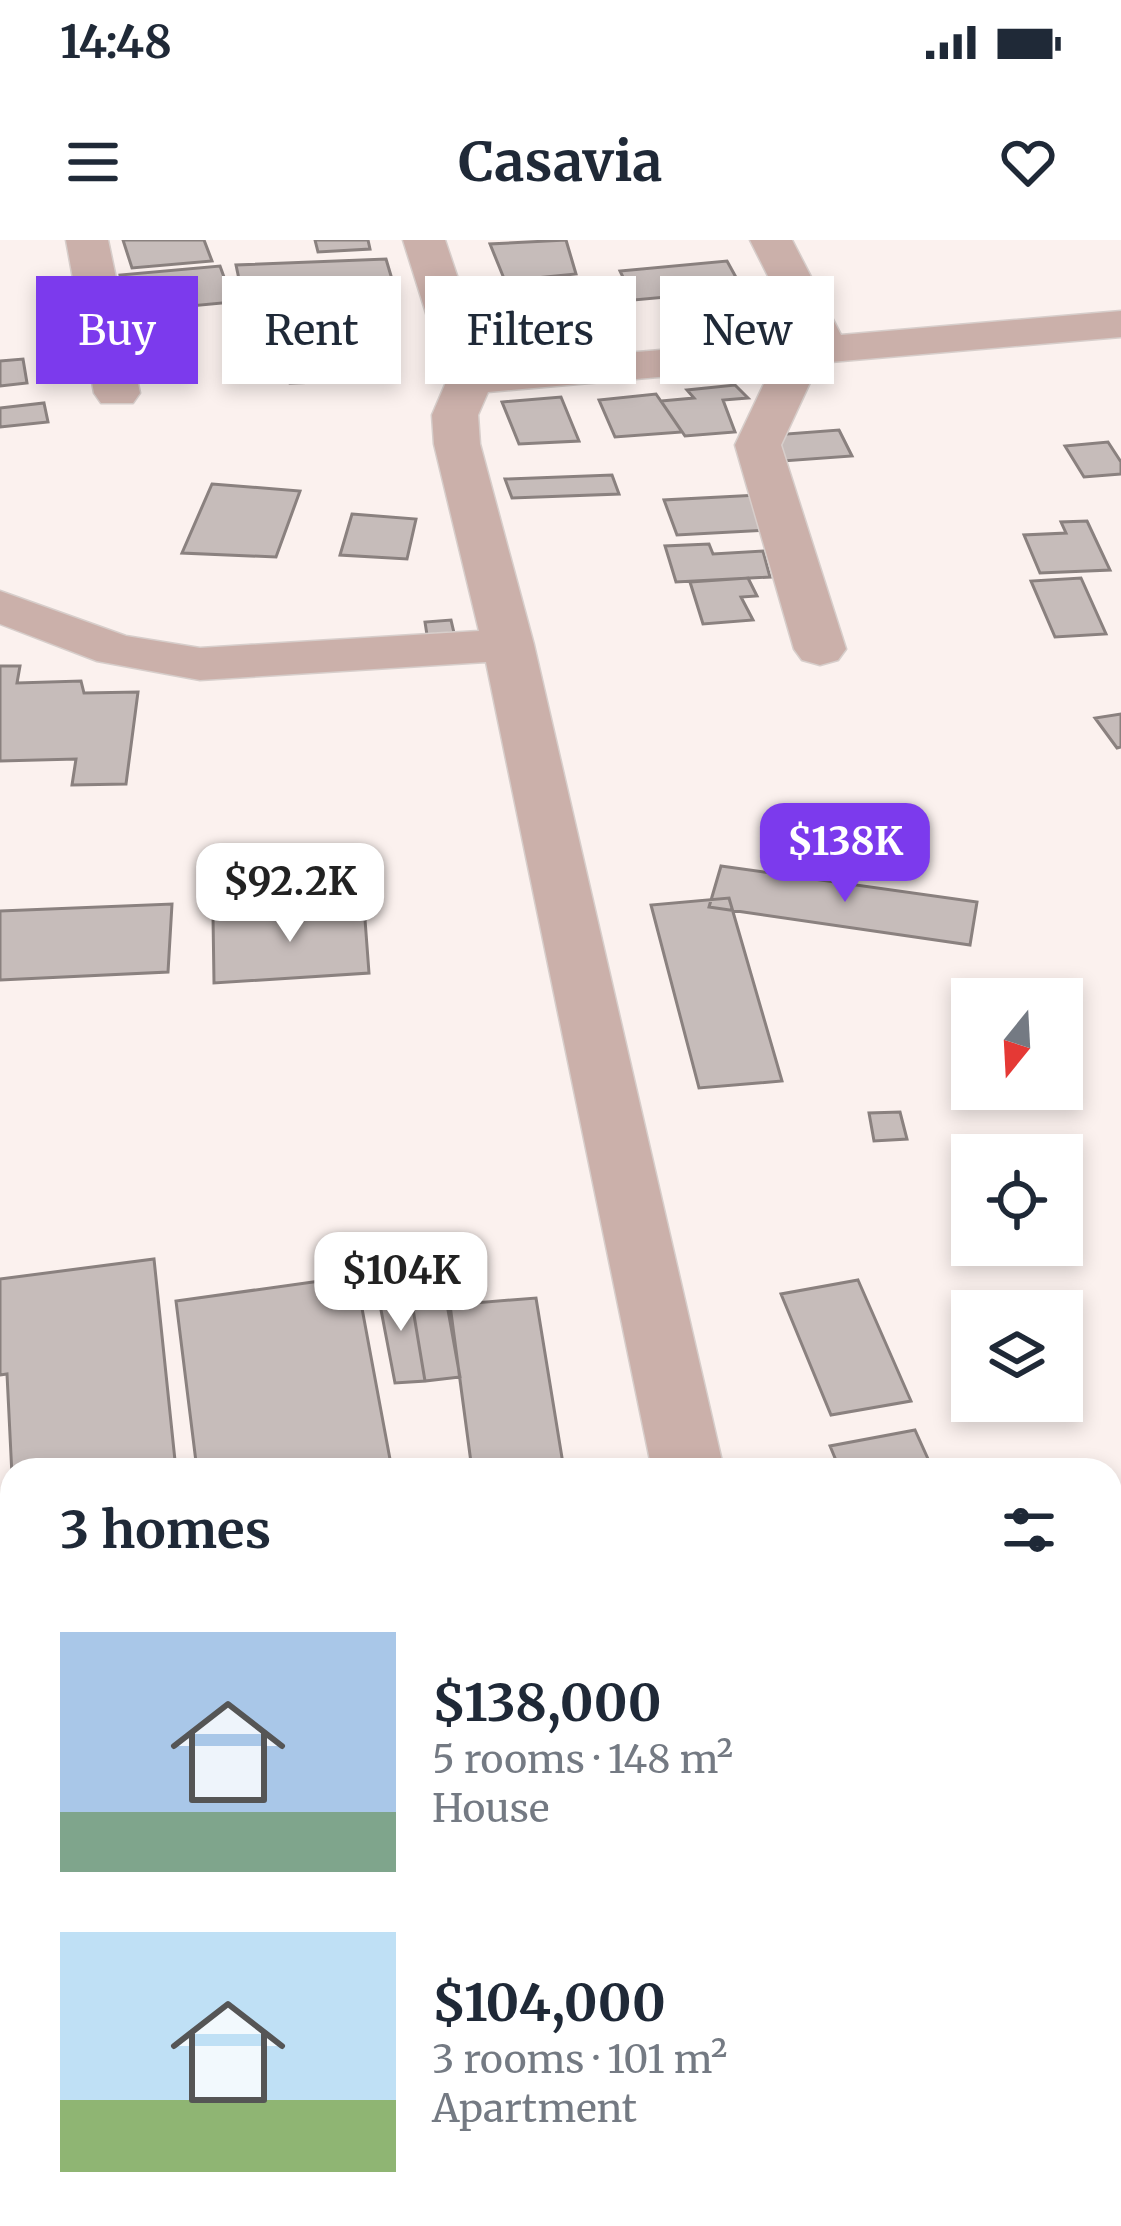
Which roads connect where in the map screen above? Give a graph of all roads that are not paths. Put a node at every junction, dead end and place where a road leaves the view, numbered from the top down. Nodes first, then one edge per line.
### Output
1 (87, 240) edge
2 (424, 240) edge
3 (771, 240) edge
4 (436, 276) edge
5 (785, 276) edge
6 (1121, 324) edge
7 (834, 349) edge
8 (468, 384) edge
9 (794, 384) edge
10 (117, 393) dead end
11 (0, 606) edge
12 (508, 645) junction
13 (820, 650) dead end
14 (685, 1458) edge

1 - 10 street
2 - 4 street
3 - 5 street
6 - 7 street
8 - 12 street
9 - 13 street
11 - 12 street
12 - 14 street

